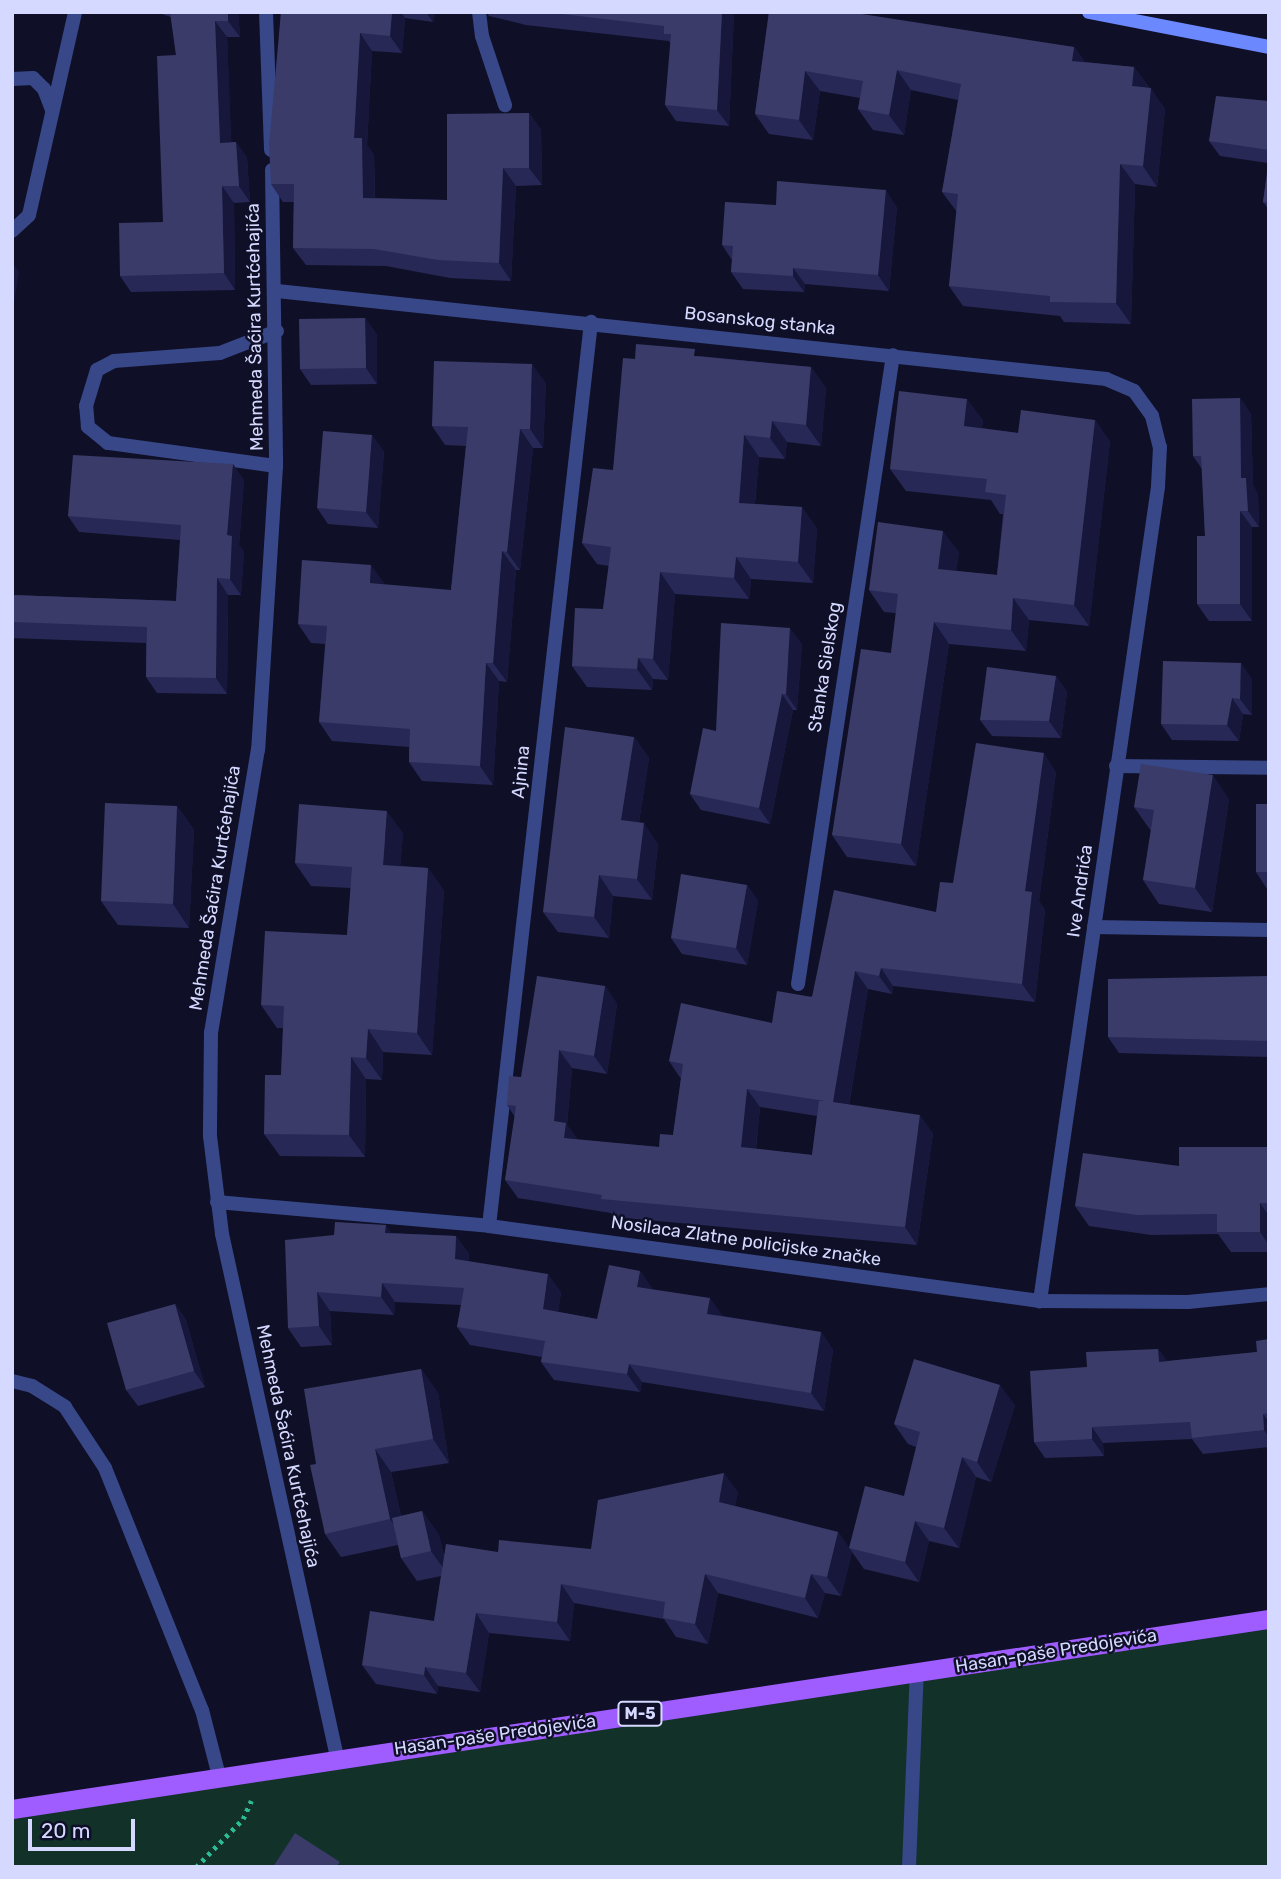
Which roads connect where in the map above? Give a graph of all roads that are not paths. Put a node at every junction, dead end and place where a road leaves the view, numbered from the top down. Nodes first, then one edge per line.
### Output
1 (75, 12) edge
2 (266, 12) edge
3 (479, 12) edge
4 (1089, 12) edge
5 (1107, 14) edge
6 (1269, 47) edge
7 (12, 79) edge
8 (505, 105) dead end
9 (53, 112) junction
10 (12, 231) edge
11 (277, 291) junction
12 (591, 321) junction
13 (277, 331) junction
14 (893, 355) junction
15 (276, 466) junction
16 (1157, 487) joint
17 (1116, 766) junction
18 (1269, 768) edge
19 (1094, 927) junction
20 (1269, 930) edge
21 (798, 984) dead end
22 (217, 1202) junction
23 (489, 1226) junction
24 (1269, 1294) edge
25 (1040, 1301) junction
26 (12, 1381) edge
27 (1269, 1619) edge
28 (917, 1672) junction
29 (337, 1757) junction
30 (219, 1776) junction
31 (12, 1810) edge
32 (909, 1867) edge

1 - 9 street
2 - 11 street, Mehmeda Šaćira Kurtćehajića
3 - 8 street
4 - 5 main road
5 - 6 main road
7 - 9 street
9 - 10 street
11 - 12 street, Bosanskog stanka
11 - 13 street, Mehmeda Šaćira Kurtćehajića
12 - 14 street, Bosanskog stanka
12 - 23 street, Ajnina
13 - 15 street, Mehmeda Šaćira Kurtćehajića
13 - 15 street
14 - 16 street, Bosanskog stanka
14 - 21 street, Stanka Sielskog
15 - 22 street, Mehmeda Šaćira Kurtćehajića
16 - 17 street, Ive Andrića
17 - 18 street
17 - 19 street, Ive Andrića
19 - 20 street
19 - 25 street, Ive Andrića
22 - 23 street, Nosilaca Zlatne policijske značke
22 - 29 street, Mehmeda Šaćira Kurtćehajića
23 - 25 street, Nosilaca Zlatne policijske značke
24 - 25 street, Nosilaca Zlatne policijske značke
26 - 30 street
27 - 28 main road, Hasan-paše Predojevića / M-5
28 - 29 main road, Hasan-paše Predojevića / M-5
28 - 32 street
29 - 30 main road, Hasan-paše Predojevića / M-5
30 - 31 main road, Hasan-paše Predojevića / M-5

